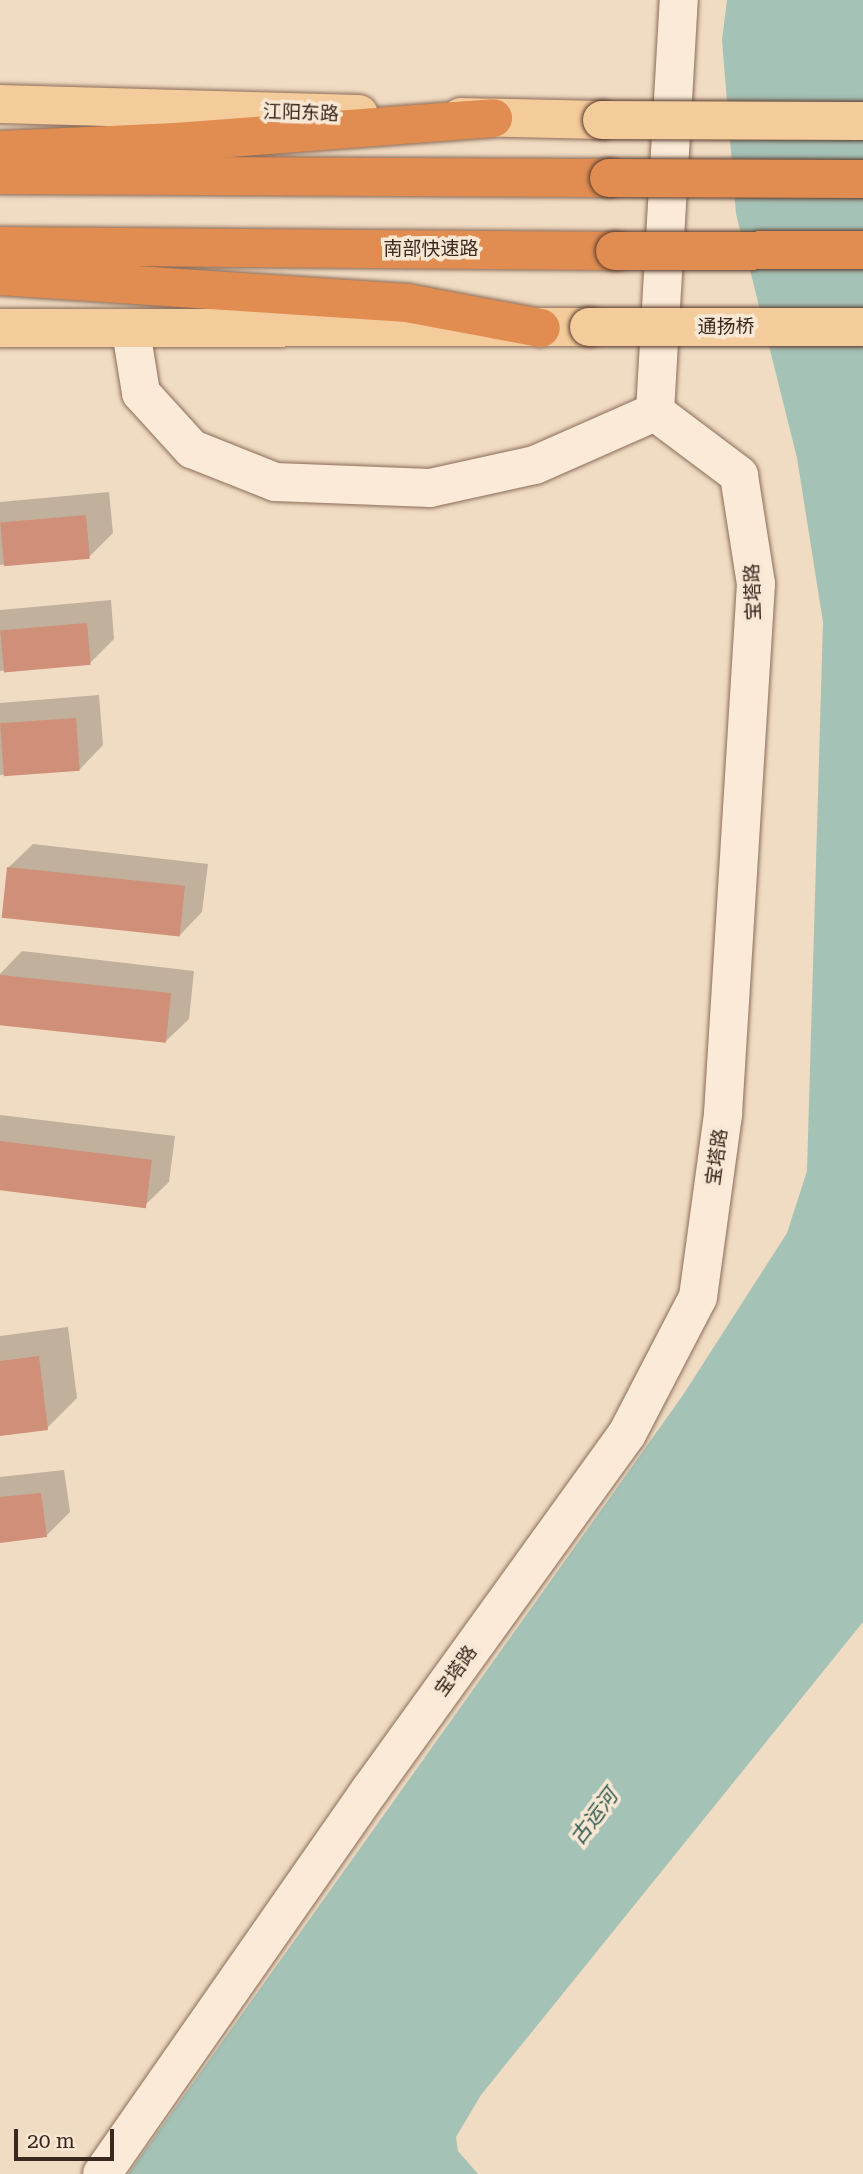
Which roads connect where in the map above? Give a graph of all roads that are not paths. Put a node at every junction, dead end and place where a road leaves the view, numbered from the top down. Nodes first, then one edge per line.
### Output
1 (678, 0) edge
2 (0, 104) edge
3 (493, 118) junction
4 (863, 121) edge
5 (0, 150) edge
6 (0, 175) edge
7 (863, 179) edge
8 (0, 246) edge
9 (863, 250) edge
10 (0, 276) edge
11 (863, 327) edge
12 (0, 328) edge
13 (541, 328) junction
14 (131, 331) junction
15 (655, 412) junction
16 (102, 2174) edge

1 - 15 street
2 - 3 main road, 江阳东路
3 - 4 main road, 江阳东路, bridge
3 - 5 highway
6 - 7 highway, bridge
8 - 9 highway, 南部快速路, bridge
10 - 13 highway
11 - 13 main road, 通扬桥, bridge
12 - 14 main road
13 - 14 main road
14 - 15 street
15 - 16 street, 宝塔路

